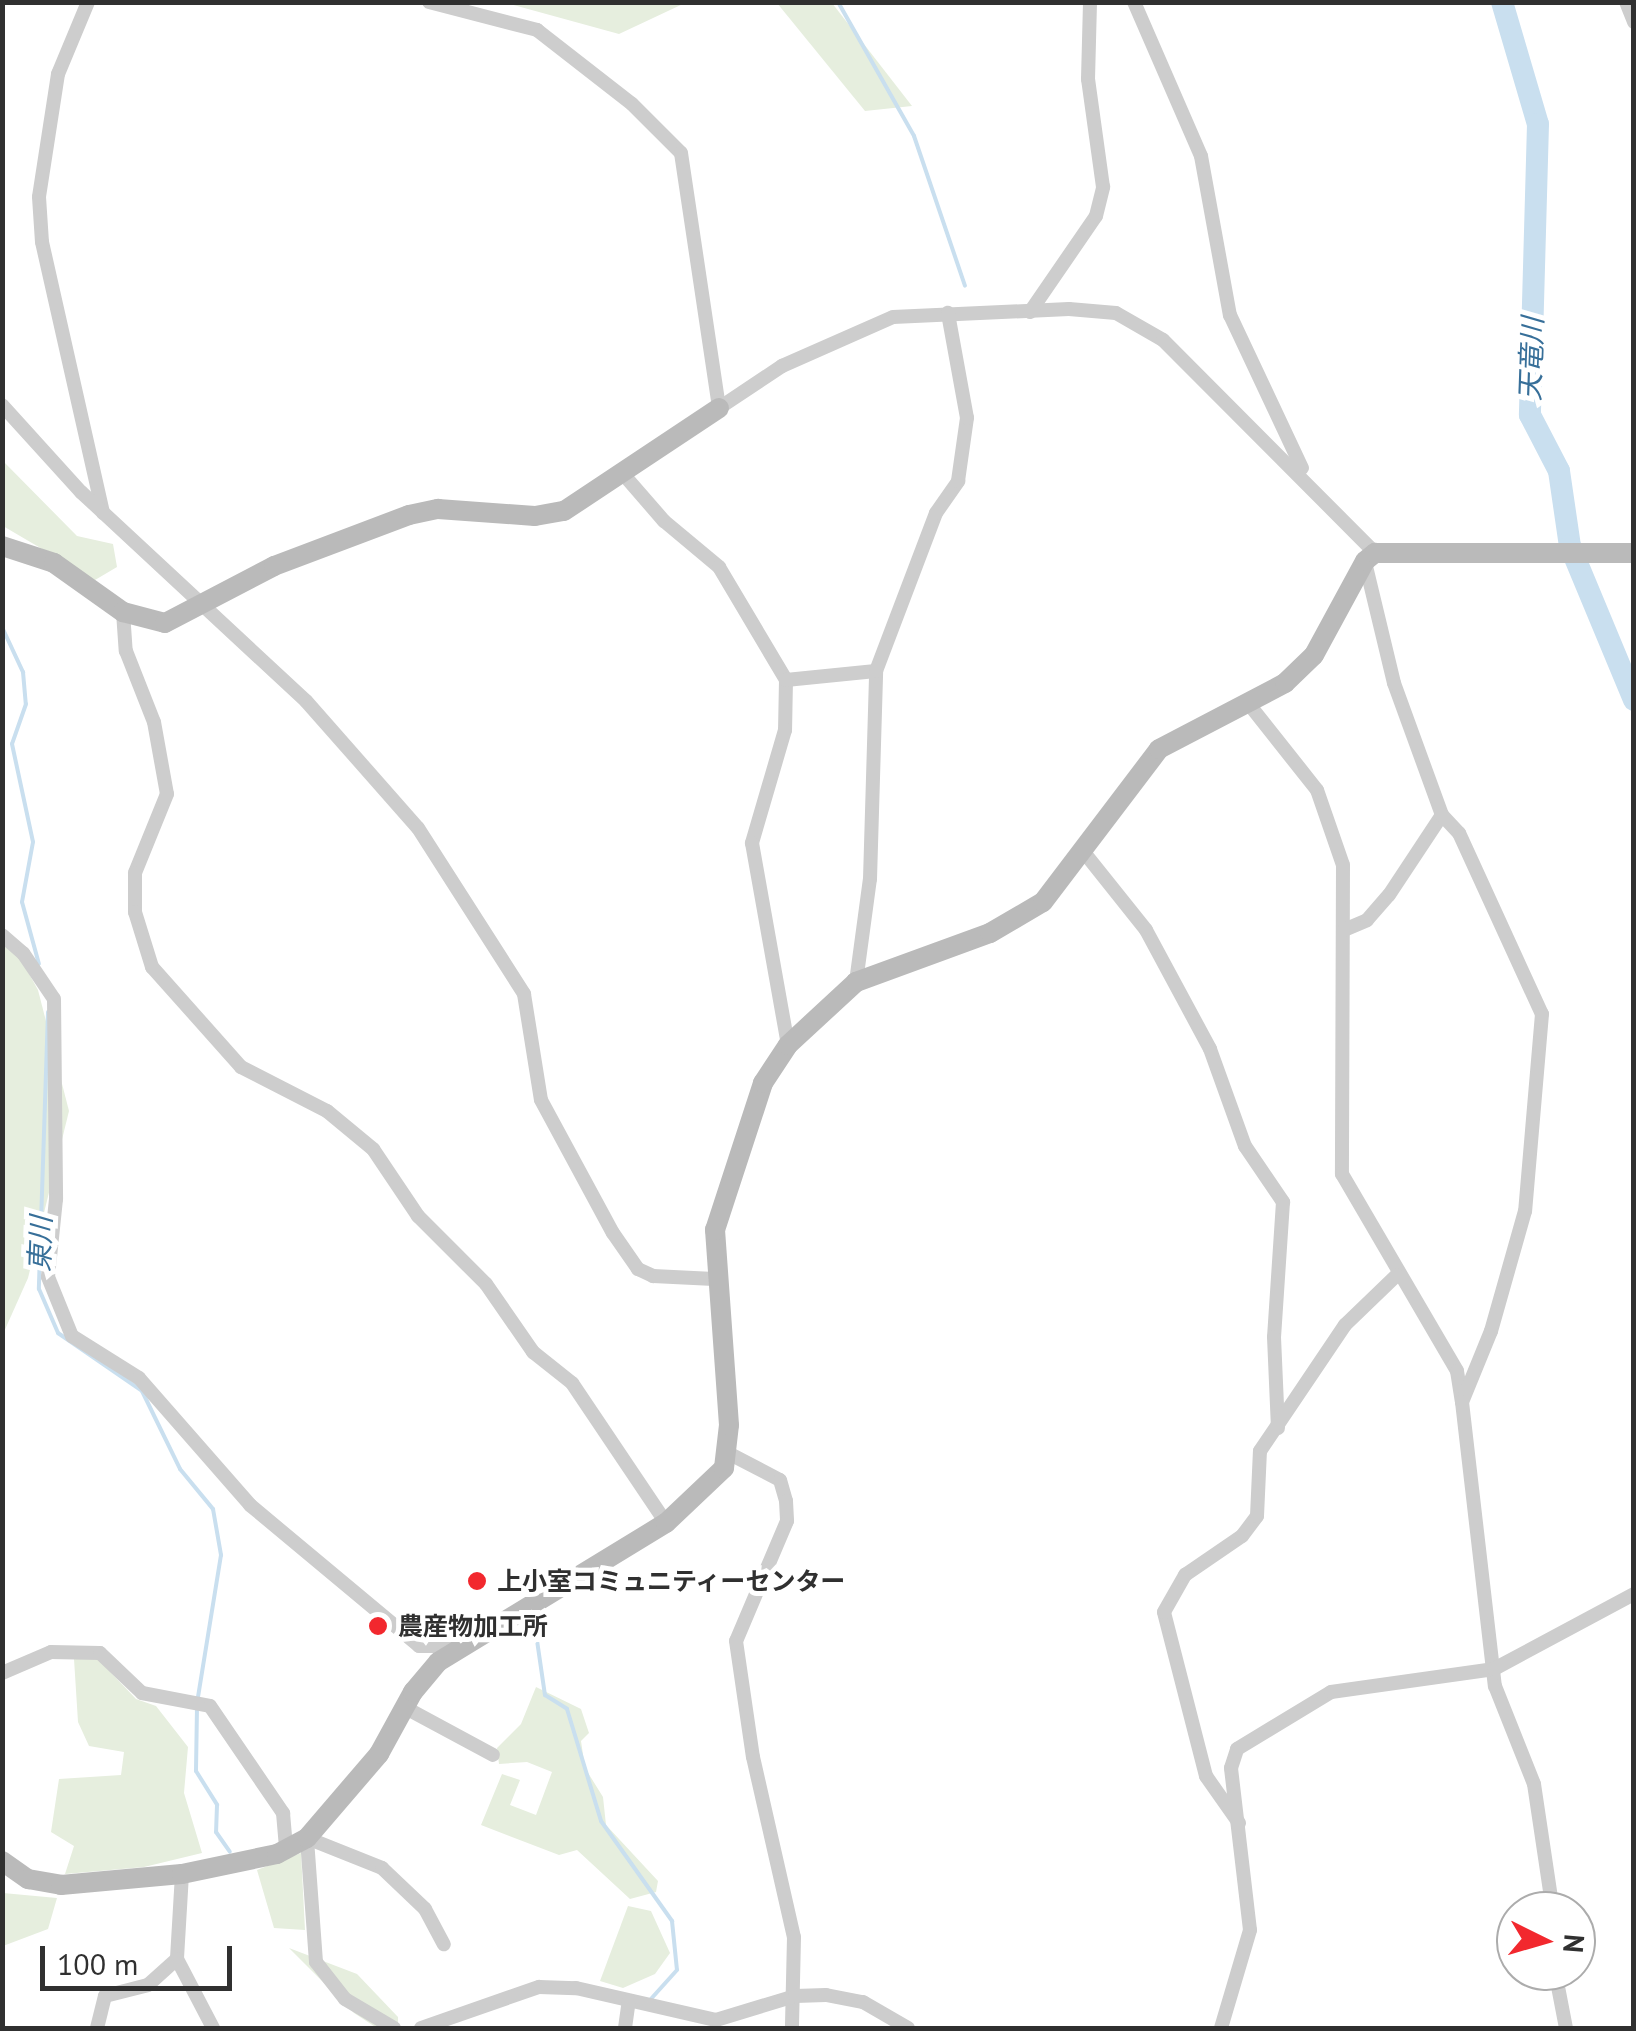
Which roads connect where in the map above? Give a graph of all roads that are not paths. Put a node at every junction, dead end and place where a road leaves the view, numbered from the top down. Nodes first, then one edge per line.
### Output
1 (88, 2) edge
2 (429, 2) edge
3 (1090, 2) edge
4 (1134, 2) edge
5 (1626, 2) edge
6 (1634, 22) edge
7 (1030, 312) junction
8 (948, 313) junction
9 (2, 405) edge
10 (720, 408) junction
11 (624, 474) junction
12 (1312, 483) junction
13 (104, 514) junction
14 (2, 546) edge
15 (1634, 554) edge
16 (1370, 557) junction
17 (207, 604) junction
18 (123, 612) junction
19 (876, 670) junction
20 (786, 680) junction
21 (1248, 703) junction
22 (1442, 815) junction
23 (1083, 851) junction
24 (1344, 930) junction
25 (2, 936) edge
26 (856, 982) junction
27 (788, 1045) junction
28 (1397, 1275) junction
29 (714, 1279) junction
30 (1462, 1402) junction
31 (1278, 1428) junction
32 (730, 1454) junction
33 (666, 1523) junction
34 (1634, 1594) edge
35 (462, 1646) junction
36 (1494, 1669) junction
37 (2, 1673) edge
38 (404, 1706) junction
39 (493, 1754) dead end
40 (1241, 1825) junction
41 (308, 1838) junction
42 (286, 1850) junction
43 (2, 1861) edge
44 (182, 1874) junction
45 (1551, 1891) edge
46 (444, 1944) dead end
47 (178, 1959) junction
48 (1559, 1991) edge
49 (795, 1996) junction
50 (630, 2000) junction
51 (97, 2028) edge
52 (212, 2028) edge
53 (394, 2028) edge
54 (421, 2028) edge
55 (625, 2028) edge
56 (792, 2028) edge
57 (908, 2028) edge
58 (1220, 2028) edge
59 (1566, 2028) edge

1 - 13 street
2 - 10 street
3 - 7 street
4 - 12 street
5 - 6 street
7 - 8 street
7 - 12 street
8 - 10 street
8 - 19 street
9 - 13 street
10 - 11 street
11 - 17 street
11 - 20 street
12 - 16 street
13 - 17 street
14 - 18 street
15 - 16 street
16 - 21 street
16 - 22 street
17 - 18 street
17 - 29 street
18 - 33 street
19 - 20 street
19 - 26 street
20 - 27 street
21 - 23 street
21 - 24 street
22 - 24 street
22 - 30 street
23 - 26 street
23 - 31 street
24 - 28 street
25 - 35 street
26 - 27 street
27 - 29 street
28 - 30 street
28 - 31 street
29 - 32 street
30 - 36 street
31 - 40 street
32 - 33 street
32 - 49 street
33 - 35 street
34 - 36 street
35 - 38 street
36 - 40 street
36 - 45 street
37 - 42 street
38 - 39 street
38 - 41 street
40 - 58 street
41 - 42 street
41 - 46 street
41 - 53 street
42 - 44 street
43 - 44 street
44 - 47 street
47 - 51 street
47 - 52 street
48 - 59 street
49 - 50 street
49 - 56 street
49 - 57 street
50 - 54 street
50 - 55 street

